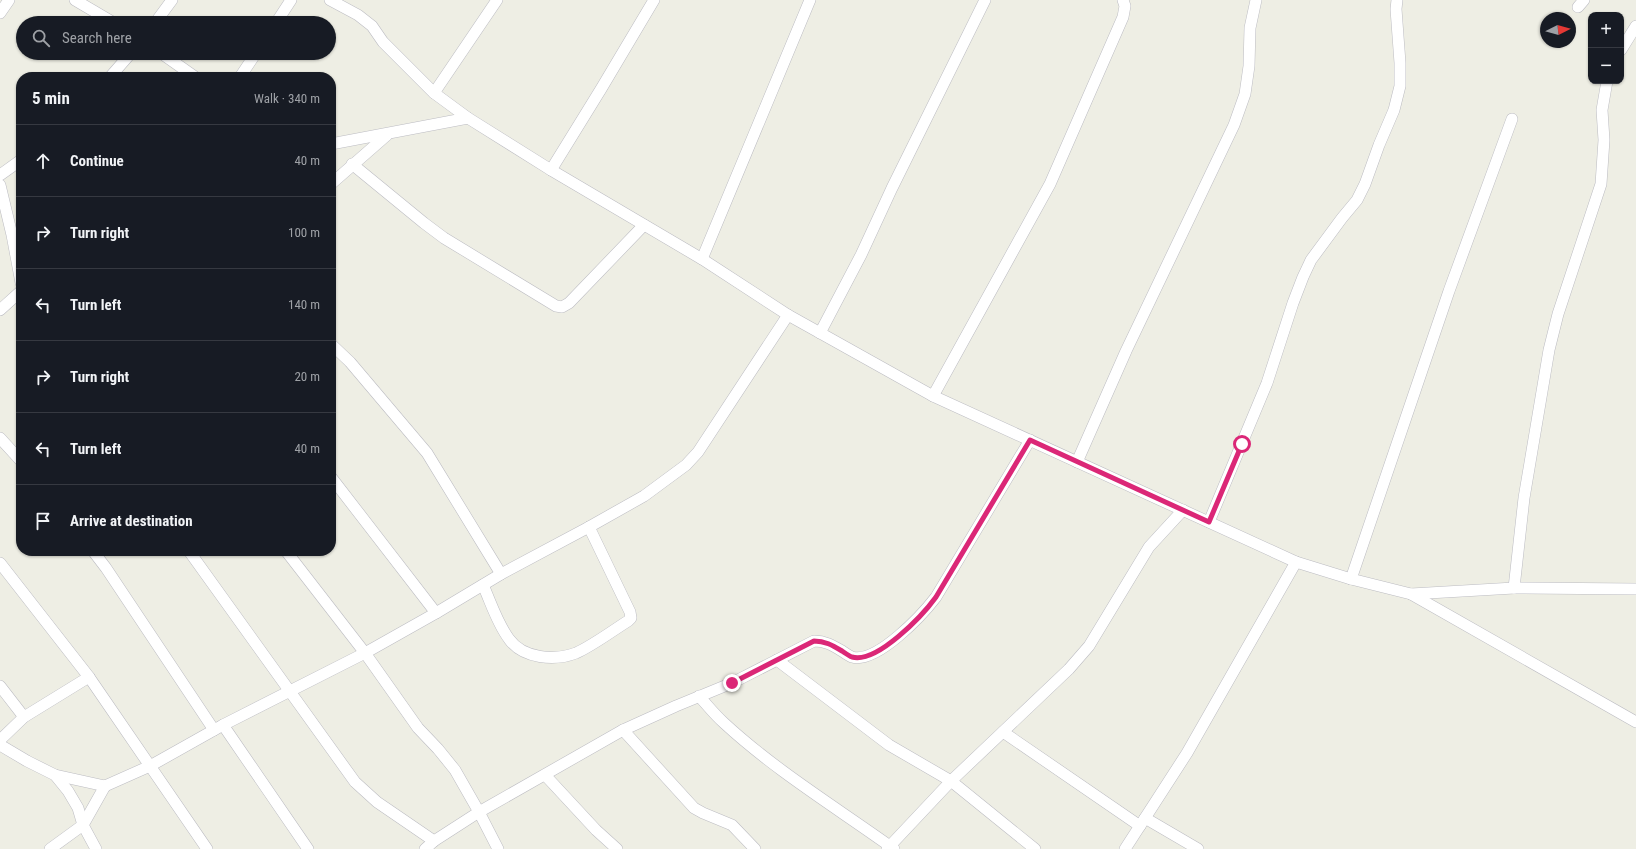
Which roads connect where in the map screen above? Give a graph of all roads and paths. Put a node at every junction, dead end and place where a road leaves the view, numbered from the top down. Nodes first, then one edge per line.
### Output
1 (9, 0) edge
2 (75, 0) edge
3 (172, 0) edge
4 (291, 0) edge
5 (330, 0) edge
6 (497, 0) edge
7 (654, 0) edge
8 (810, 0) edge
9 (985, 0) edge
10 (1123, 0) edge
11 (1256, 0) edge
12 (1397, 0) edge
13 (342, 2) edge
14 (0, 13) edge
15 (102, 16) edge
16 (159, 16) edge
17 (281, 16) edge
18 (1636, 26) edge
19 (1622, 48) edge
20 (124, 60) edge
21 (171, 60) edge
22 (251, 60) edge
23 (114, 72) edge
24 (188, 72) edge
25 (243, 72) edge
26 (1606, 84) edge
27 (434, 93) junction
28 (468, 118) junction
29 (1512, 120) dead end
30 (388, 134) junction
31 (336, 143) edge
32 (16, 164) edge
33 (352, 164) junction
34 (551, 170) junction
35 (0, 175) edge
36 (336, 179) edge
37 (0, 185) edge
38 (644, 225) junction
39 (16, 256) edge
40 (702, 259) junction
41 (16, 296) edge
42 (0, 310) edge
43 (788, 315) junction
44 (820, 333) junction
45 (336, 349) edge
46 (933, 396) junction
47 (0, 438) edge
48 (1030, 440) junction
49 (16, 456) edge
50 (1077, 462) junction
51 (336, 483) edge
52 (1183, 510) junction
53 (1209, 522) junction
54 (590, 527) junction
55 (98, 556) edge
56 (193, 556) edge
57 (290, 556) edge
58 (0, 562) edge
59 (1296, 562) junction
60 (501, 574) junction
61 (1351, 579) junction
62 (483, 584) junction
63 (1514, 588) junction
64 (1636, 589) edge
65 (1411, 594) junction
66 (436, 613) junction
67 (365, 652) junction
68 (778, 660) junction
69 (89, 677) junction
70 (0, 686) edge
71 (290, 690) junction
72 (699, 696) junction
73 (24, 717) junction
74 (1636, 722) edge
75 (218, 727) junction
76 (623, 730) junction
77 (1003, 732) junction
78 (0, 740) edge
79 (2, 750) edge
80 (150, 766) junction
81 (55, 775) junction
82 (545, 775) junction
83 (950, 781) junction
84 (105, 786) junction
85 (479, 812) junction
86 (1143, 822) junction
87 (83, 825) junction
88 (434, 841) junction
89 (891, 848) edge
90 (50, 849) edge
91 (96, 849) edge
92 (207, 849) edge
93 (308, 849) edge
94 (425, 849) edge
95 (498, 849) edge
96 (617, 849) edge
97 (755, 849) edge
98 (1035, 849) edge
99 (1125, 849) edge
100 (1198, 849) edge

1 - 14 street
2 - 15 street
3 - 16 street
4 - 17 street
5 - 13 street
6 - 27 street
7 - 34 street
8 - 40 street
9 - 44 street
10 - 46 street
11 - 50 street
12 - 53 street
13 - 27 street
18 - 19 street
20 - 23 street
21 - 24 street
22 - 25 street
26 - 63 street
27 - 28 street
28 - 30 street
28 - 34 street
29 - 61 street
30 - 31 street
30 - 33 street
32 - 35 street
33 - 36 street
33 - 38 street
34 - 38 street
37 - 39 street
38 - 40 street
40 - 43 street
41 - 42 street
43 - 44 street
43 - 54 street
44 - 46 street
45 - 60 street
46 - 48 street
47 - 49 street
48 - 50 street
48 - 68 street
50 - 52 street
51 - 66 street
52 - 53 street
52 - 77 street
53 - 59 street
54 - 60 street
54 - 62 street
55 - 75 street
56 - 71 street
57 - 67 street
58 - 69 street
59 - 61 street
59 - 86 street
60 - 62 street
61 - 65 street
62 - 66 street
63 - 64 street
63 - 65 street
65 - 74 street
66 - 67 street
67 - 71 street
67 - 85 street
68 - 72 street
68 - 83 street
69 - 73 street
69 - 80 street
70 - 73 street
71 - 75 street
71 - 88 street
72 - 76 street
72 - 89 street
73 - 78 street
75 - 80 street
75 - 93 street
76 - 82 street
76 - 97 street
77 - 83 street
77 - 86 street
79 - 81 street
80 - 84 street
80 - 92 street
81 - 84 street
81 - 87 street
82 - 85 street
82 - 96 street
83 - 89 street
83 - 98 street
84 - 87 street
85 - 88 street
85 - 95 street
86 - 99 street
86 - 100 street
87 - 90 street
87 - 91 street
88 - 94 street

